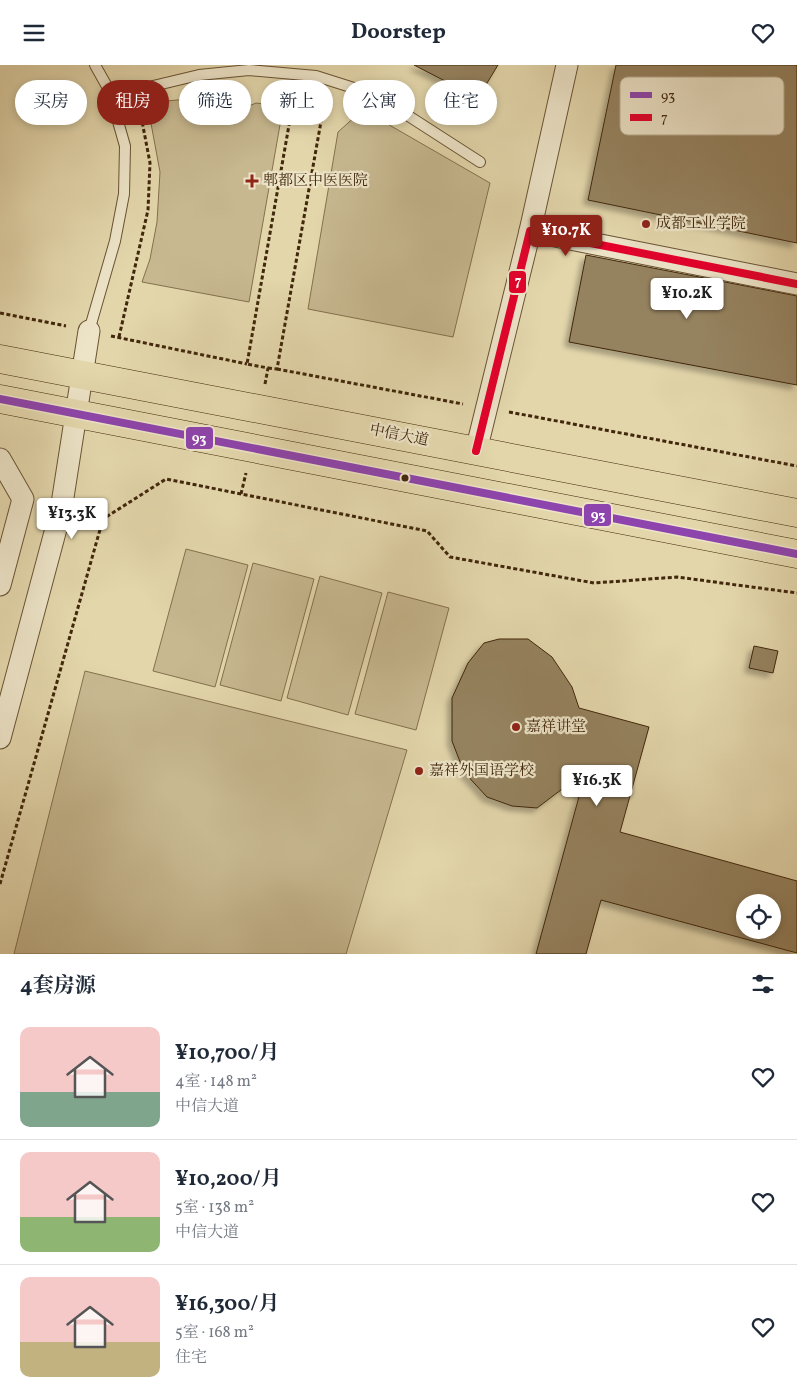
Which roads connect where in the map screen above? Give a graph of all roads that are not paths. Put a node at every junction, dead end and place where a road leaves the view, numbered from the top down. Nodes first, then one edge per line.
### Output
1 (95, 65) edge
2 (567, 65) edge
3 (103, 80) edge
4 (169, 82) edge
5 (119, 125) edge
6 (480, 162) dead end
7 (530, 231) junction
8 (797, 284) edge
9 (89, 331) joint
10 (0, 359) edge
11 (82, 375) junction
12 (0, 399) edge
13 (76, 414) junction
14 (476, 451) junction
15 (0, 459) edge
16 (797, 513) edge
17 (797, 554) edge
18 (0, 585) edge
19 (0, 738) edge

1 - 3 lane
2 - 7 street
4 - 6 lane
5 - 9 lane
7 - 8 street
7 - 14 street
9 - 11 street
10 - 11 main road, 中信大道
11 - 13 street
11 - 14 main road, 中信大道
12 - 13 main road
13 - 17 main road
13 - 19 street
14 - 16 main road, 中信大道
15 - 18 street

